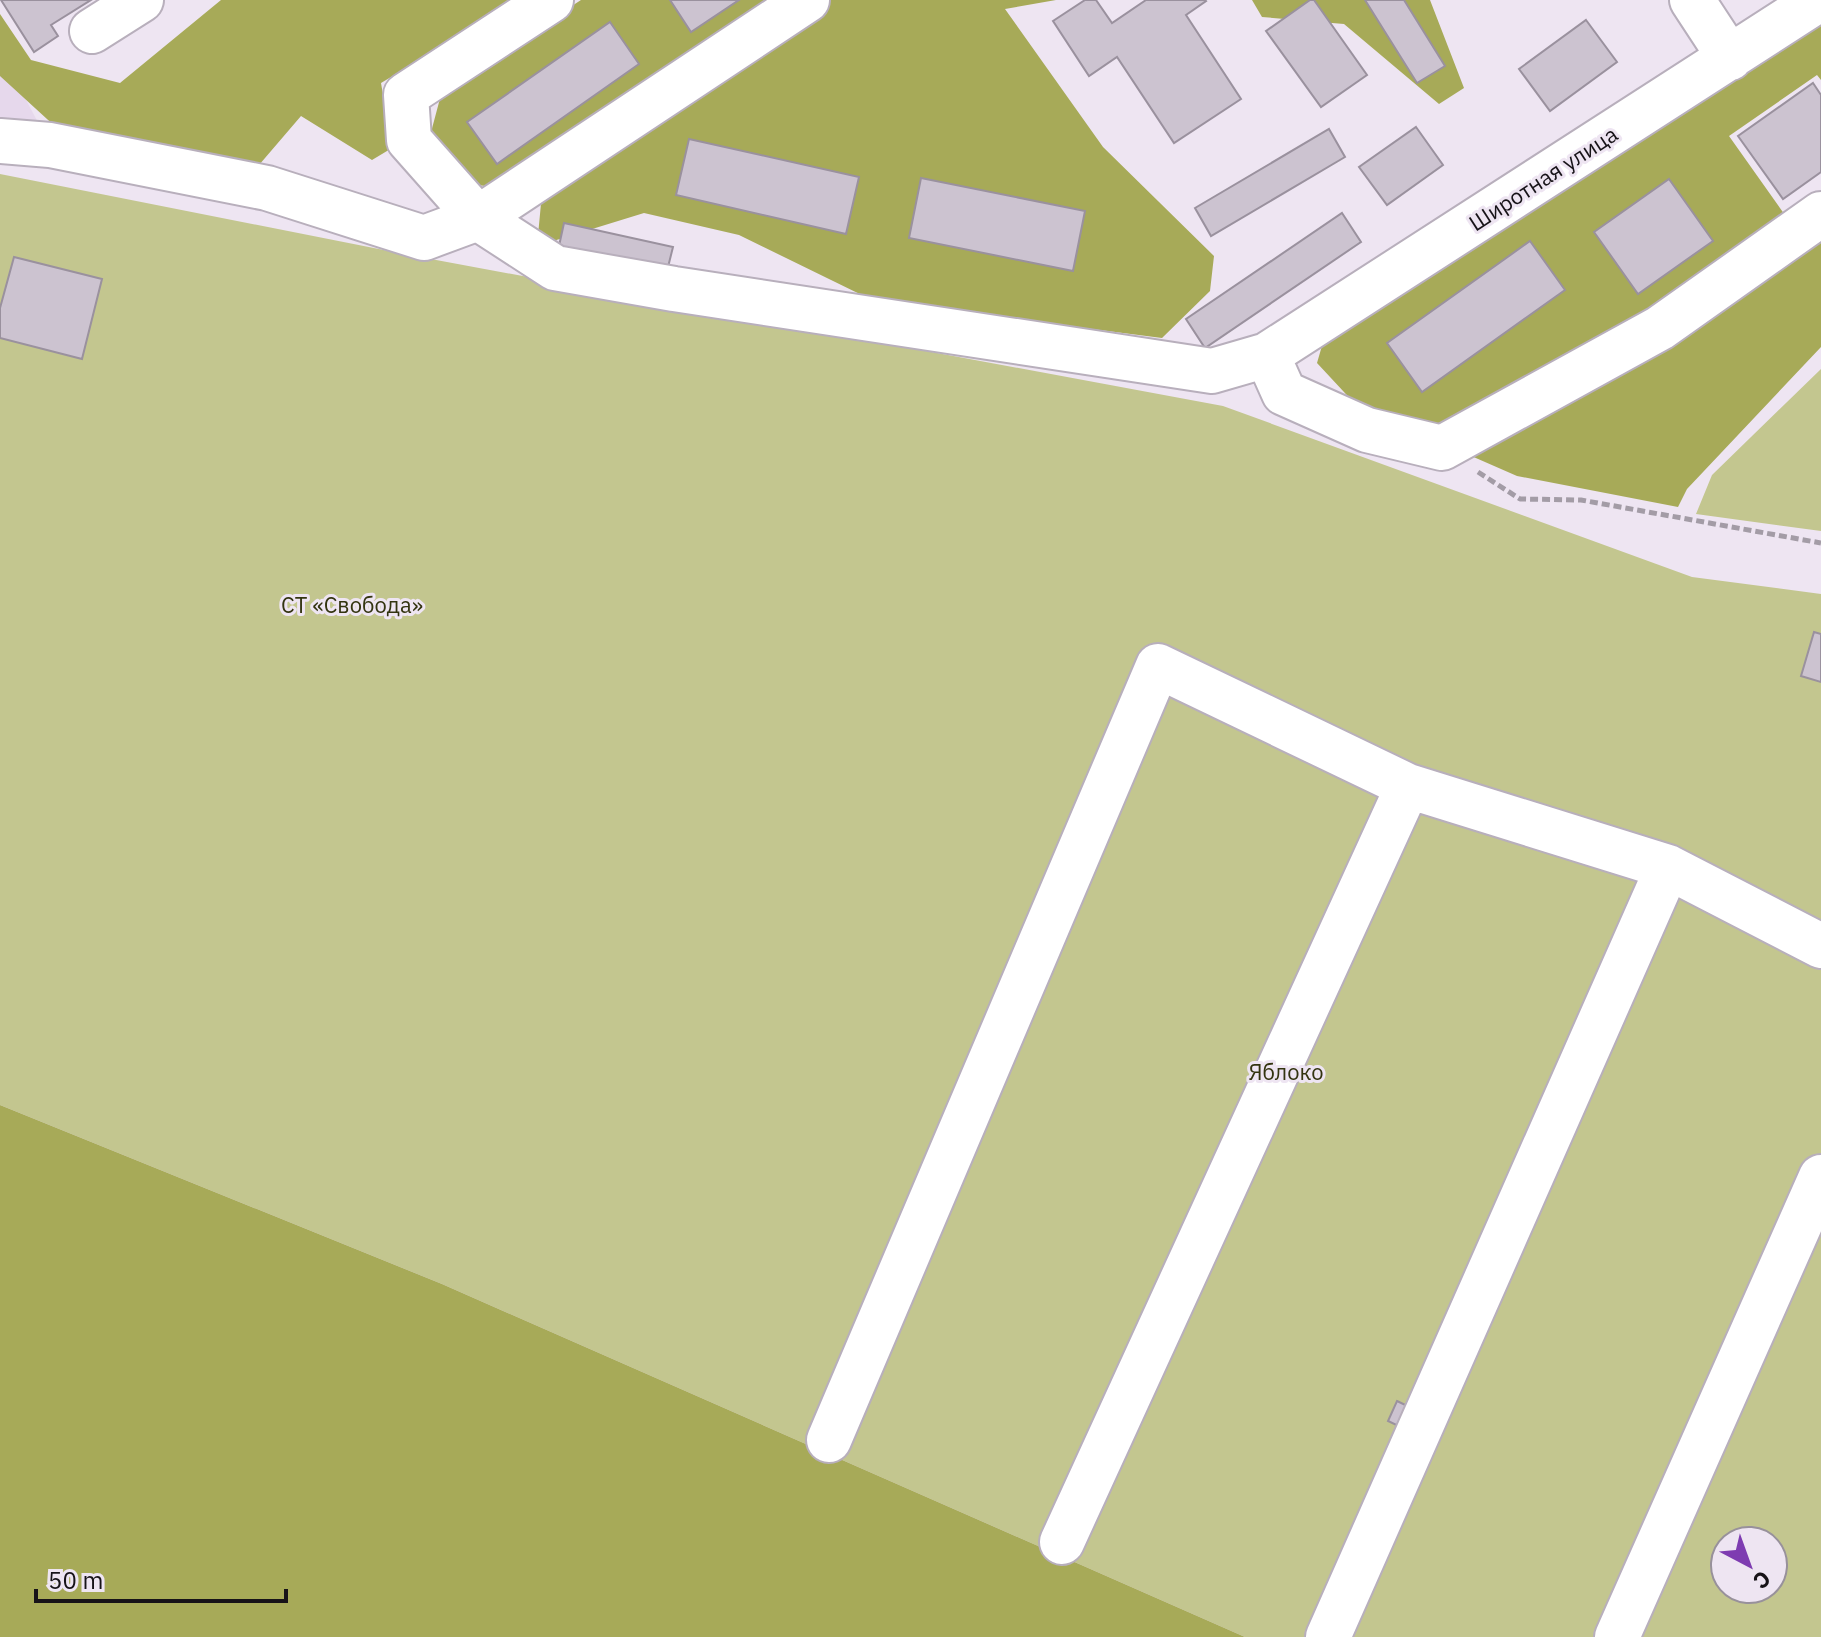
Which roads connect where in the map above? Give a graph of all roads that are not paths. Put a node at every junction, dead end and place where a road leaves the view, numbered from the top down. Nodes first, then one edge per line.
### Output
1 (141, 0) edge
2 (551, 0) edge
3 (807, 0) edge
4 (1692, 0) edge
5 (1818, 0) edge
6 (92, 31) dead end
7 (1730, 58) junction
8 (1, 139) edge
9 (1821, 214) edge
10 (478, 218) junction
11 (1267, 355) junction
12 (1408, 786) junction
13 (1668, 867) junction
14 (1821, 946) edge
15 (1821, 1177) edge
16 (829, 1440) dead end
17 (1062, 1542) dead end
18 (1328, 1637) edge
19 (1617, 1637) edge

1 - 6 street
2 - 10 street, Широтная улица
3 - 10 street
4 - 7 street
5 - 7 street, Широтная улица
7 - 11 street, Широтная улица
8 - 10 street
9 - 11 street
10 - 11 street, Широтная улица
12 - 13 street
12 - 16 street
12 - 17 street
13 - 14 street
13 - 18 street
15 - 19 street

